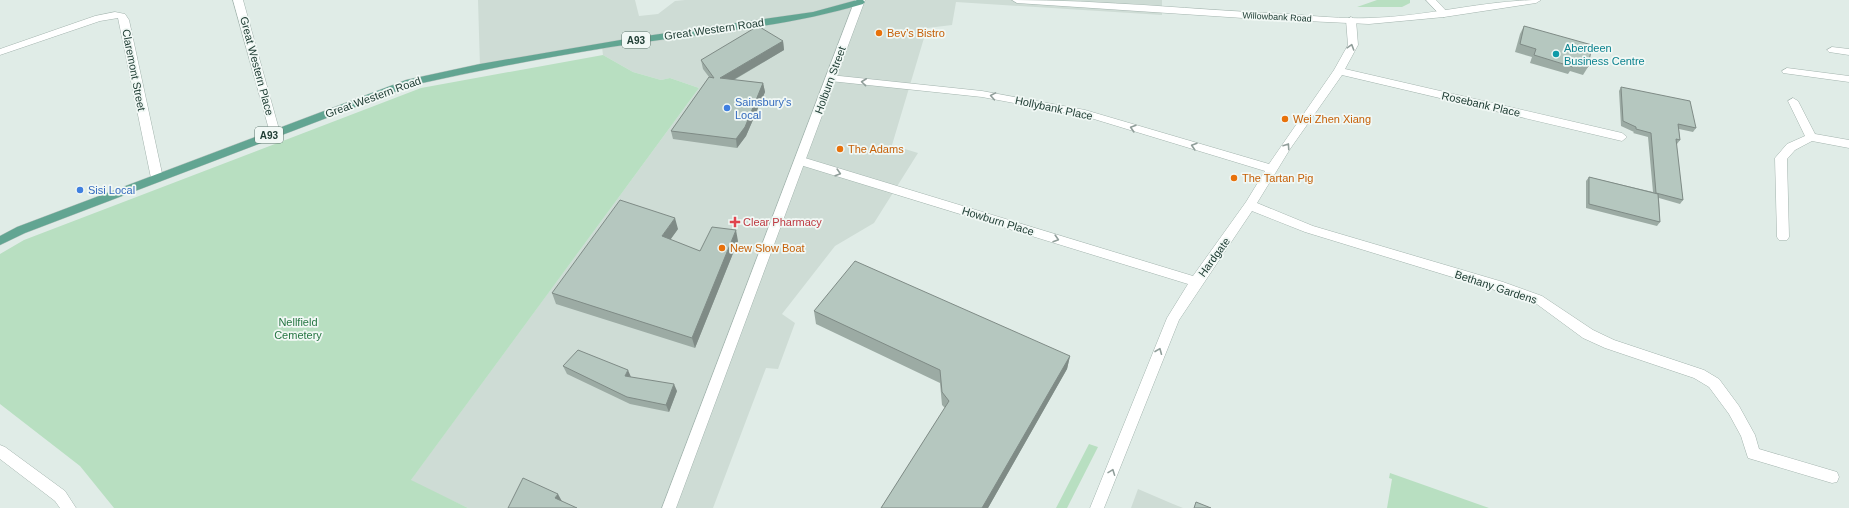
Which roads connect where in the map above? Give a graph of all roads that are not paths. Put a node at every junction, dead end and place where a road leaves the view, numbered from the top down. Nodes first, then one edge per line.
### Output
1 (238, 0) edge
2 (1017, 0) edge
3 (1431, 0) edge
4 (1536, 0) edge
5 (863, 1) edge
6 (1444, 14) junction
7 (1351, 20) junction
8 (1832, 50) dead end
9 (0, 52) edge
10 (1849, 52) edge
11 (1340, 71) junction
12 (1787, 71) dead end
13 (830, 78) junction
14 (1849, 79) edge
15 (1793, 101) dead end
16 (275, 133) junction
17 (1622, 137) dead end
18 (1811, 137) junction
19 (1849, 144) edge
20 (801, 161) junction
21 (1272, 169) junction
22 (157, 178) junction
23 (1250, 205) junction
24 (1783, 237) dead end
25 (0, 241) edge
26 (1196, 282) junction
27 (0, 451) edge
28 (1832, 476) dead end
29 (69, 508) edge
30 (669, 508) edge
31 (1098, 508) edge

1 - 16 street, Great Western Place
2 - 7 street, Willowbank Road
3 - 6 street
4 - 6 street, Willowbank Road
5 - 13 street, Holburn Street
5 - 16 main road, Great Western Road / A93
6 - 7 street, Willowbank Road
11 -> 7 street, Hardgate
8 - 10 street
9 - 22 street, Claremont Street
11 - 17 street, Rosebank Place
21 -> 11 street, Hardgate
12 - 14 street
13 - 20 street, Holburn Street
21 -> 13 street, Hollybank Place
15 - 18 street
16 - 22 main road, Great Western Road / A93
18 - 19 street
18 - 24 street
20 -> 26 street, Howburn Place
20 - 30 street, Holburn Street
21 - 23 street, Hardgate
22 - 25 main road, Great Western Road / A93
23 - 26 street, Hardgate
23 - 28 street, Bethany Gardens
31 -> 26 street, Hardgate
27 - 29 street

